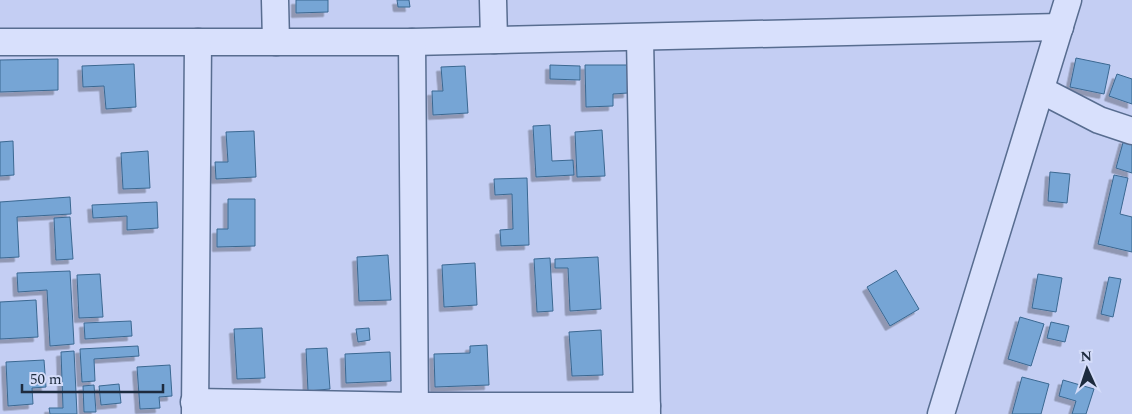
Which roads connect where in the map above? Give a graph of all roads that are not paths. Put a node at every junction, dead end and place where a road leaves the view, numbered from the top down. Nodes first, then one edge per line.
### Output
1 (275, 0) edge
2 (493, 0) edge
3 (1068, 0) edge
4 (1060, 28) junction
5 (640, 38) junction
6 (494, 40) junction
7 (0, 42) edge
8 (198, 42) junction
9 (276, 42) junction
10 (412, 42) junction
11 (1041, 90) junction
12 (1132, 131) edge
13 (194, 408) edge
14 (415, 410) edge
15 (647, 410) edge
16 (941, 414) edge

1 - 9 street
2 - 6 street
3 - 4 street
4 - 5 street
4 - 11 street
5 - 6 street
5 - 15 street
6 - 10 street
7 - 8 street
8 - 9 street
8 - 13 street
9 - 10 street
10 - 14 street
11 - 12 street
11 - 16 street
13 - 14 street
14 - 15 street

